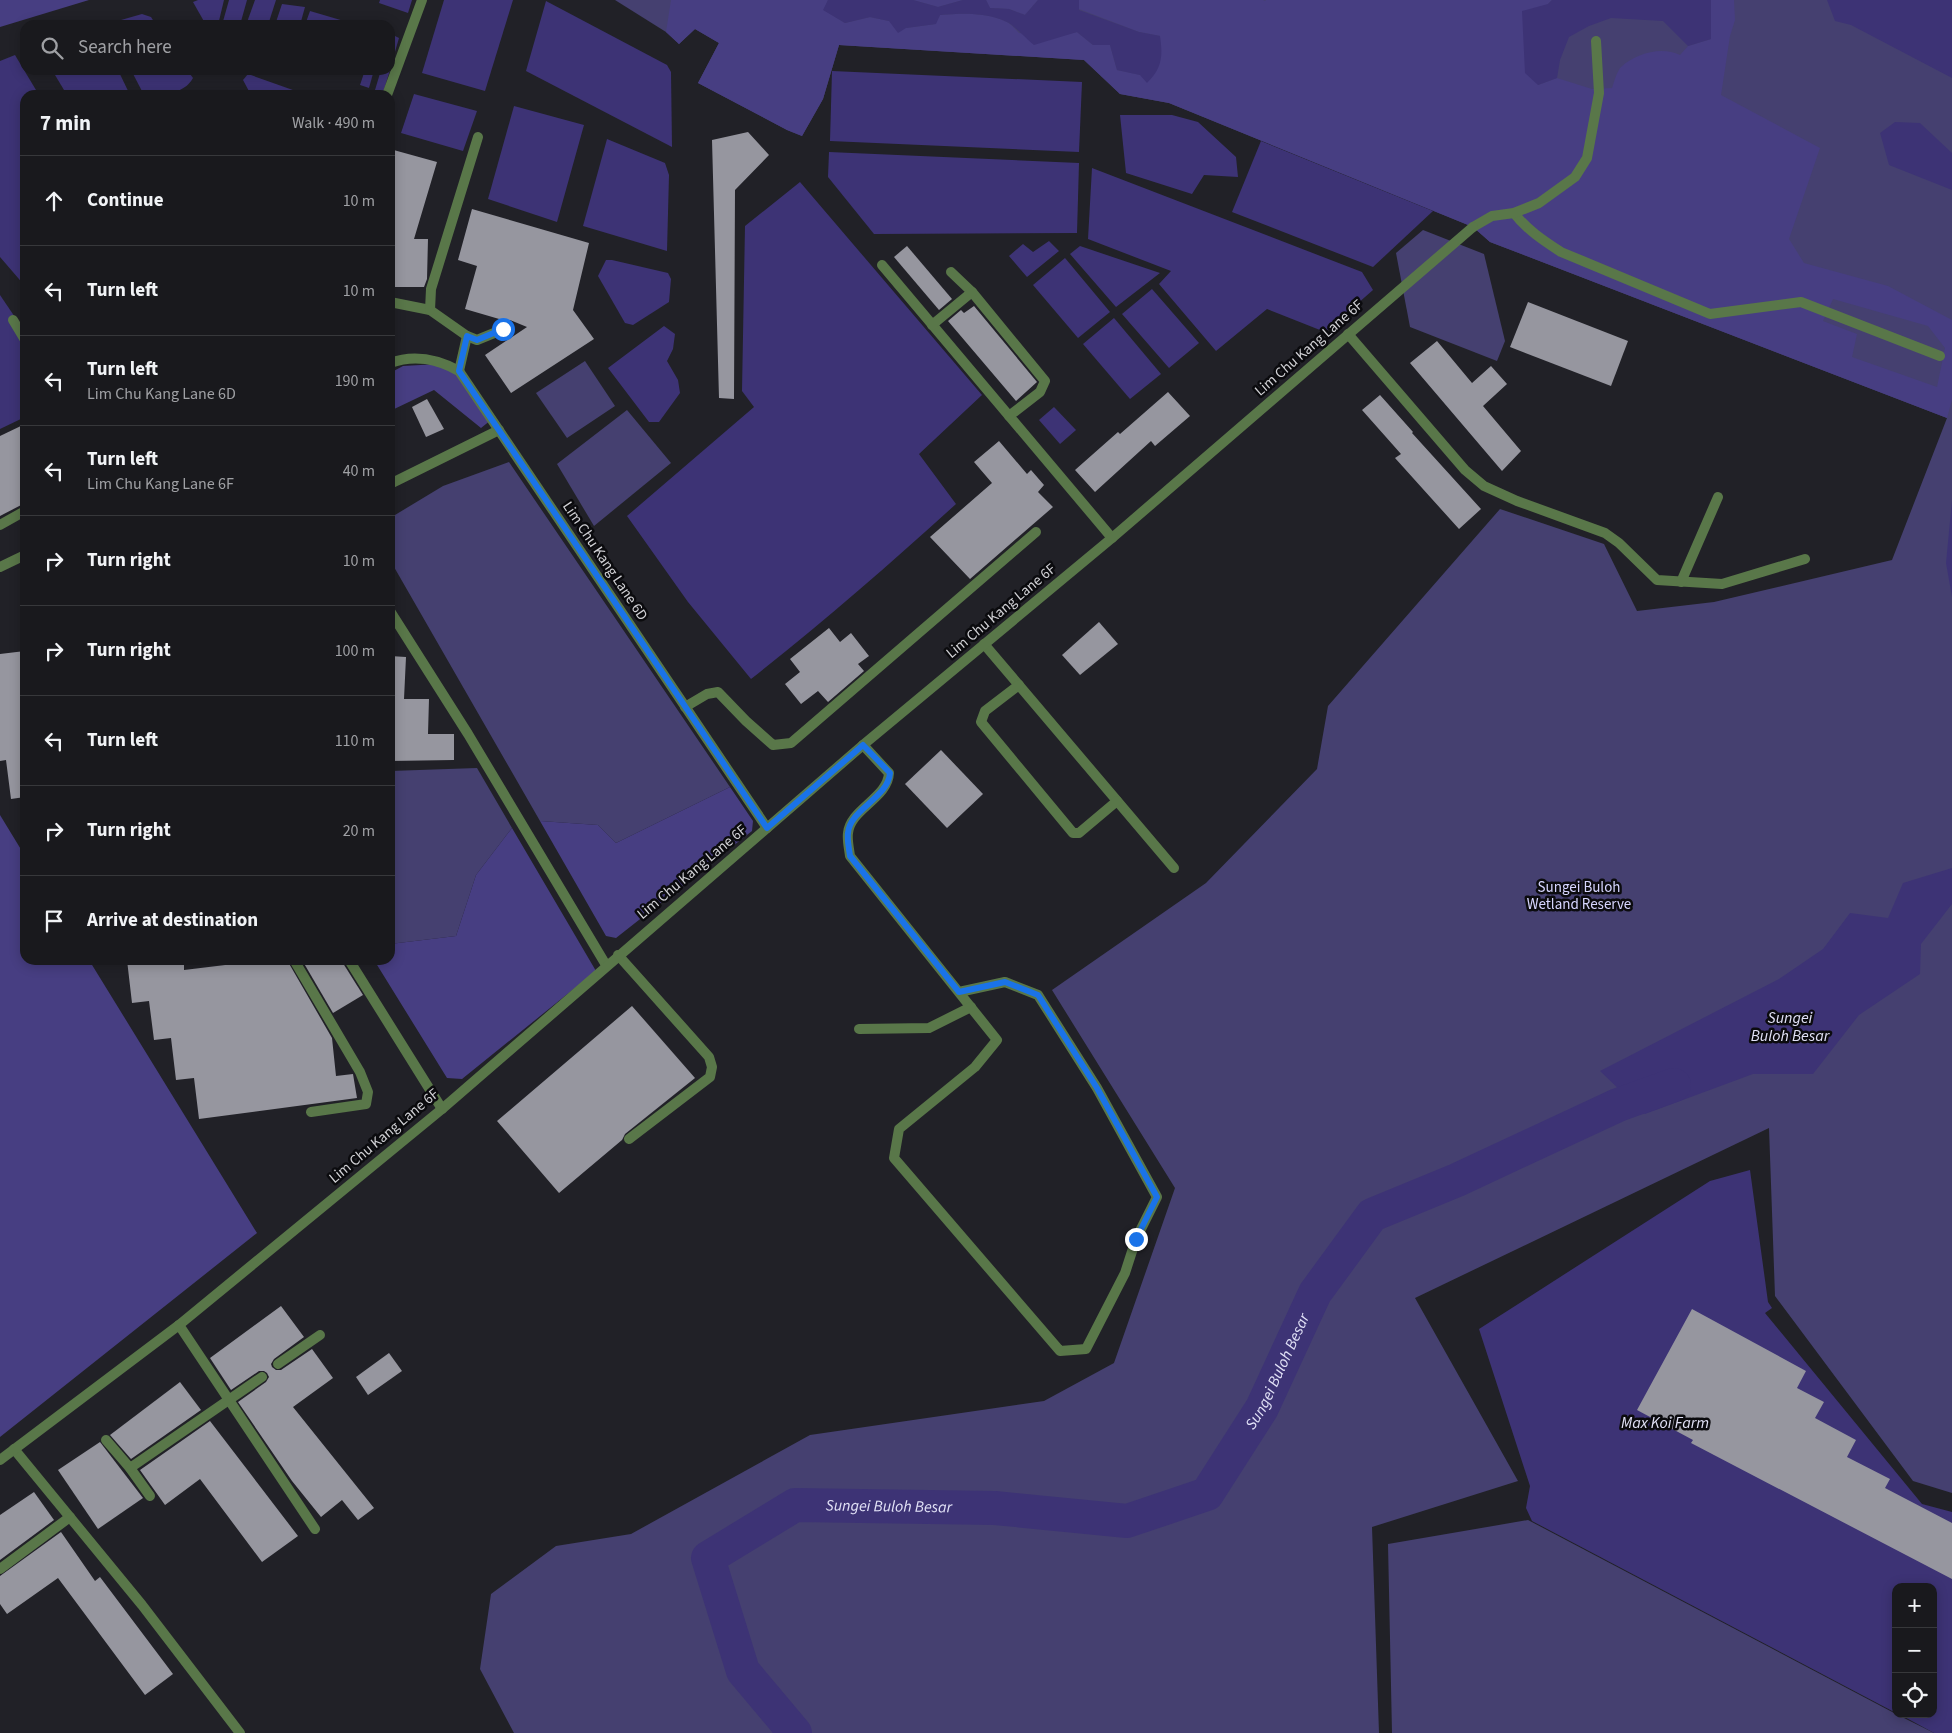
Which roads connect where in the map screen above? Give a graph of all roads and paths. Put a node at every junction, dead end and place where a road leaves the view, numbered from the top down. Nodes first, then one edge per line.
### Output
1 (422, 0) edge
2 (1596, 41) dead end
3 (395, 73) edge
4 (394, 75) edge
5 (389, 90) edge
6 (478, 137) dead end
7 (1514, 213) junction
8 (882, 265) dead end
9 (951, 272) dead end
10 (972, 292) junction
11 (395, 303) edge
12 (430, 310) junction
13 (13, 320) dead end
14 (932, 325) junction
15 (509, 327) dead end
16 (20, 332) edge
17 (1348, 334) junction
18 (467, 336) junction
19 (1940, 356) dead end
20 (395, 361) edge
21 (459, 371) junction
22 (1009, 416) junction
23 (499, 430) junction
24 (395, 482) edge
25 (1718, 497) dead end
26 (20, 513) edge
27 (0, 525) edge
28 (1036, 532) dead end
29 (1112, 538) junction
30 (20, 557) edge
31 (1805, 559) dead end
32 (0, 567) edge
33 (1681, 582) junction
34 (395, 618) edge
35 (984, 644) junction
36 (1019, 685) junction
37 (685, 707) junction
38 (863, 745) junction
39 (1117, 801) junction
40 (767, 828) junction
41 (1174, 868) dead end
42 (618, 955) junction
43 (297, 965) edge
44 (352, 965) edge
45 (606, 965) junction
46 (959, 992) junction
47 (971, 1007) junction
48 (859, 1029) dead end
49 (442, 1109) junction
50 (311, 1112) dead end
51 (629, 1139) dead end
52 (179, 1325) junction
53 (320, 1335) dead end
54 (278, 1364) dead end
55 (262, 1377) dead end
56 (228, 1400) junction
57 (106, 1440) dead end
58 (14, 1449) junction
59 (0, 1460) edge
60 (130, 1468) junction
61 (150, 1496) dead end
62 (70, 1517) junction
63 (315, 1529) dead end
64 (0, 1569) edge
65 (240, 1733) edge

1 - 3 street
2 - 7 street, Lim Chu Kang Lane 6F
4 - 5 street
6 - 12 street
7 - 17 street, Lim Chu Kang Lane 6F
7 - 19 street
8 - 14 street
9 - 10 street
10 - 14 street
10 - 22 street
11 - 12 street
12 - 18 street
13 - 16 street
14 - 22 street
15 - 18 street
17 - 29 street, Lim Chu Kang Lane 6F
17 - 33 street
18 - 21 street
20 - 21 street
21 - 23 street, Lim Chu Kang Lane 6D
22 - 29 street
23 - 24 street
23 - 37 street, Lim Chu Kang Lane 6D
25 - 33 street
26 - 27 street
28 - 37 street
29 - 35 street, Lim Chu Kang Lane 6F
30 - 32 street
31 - 33 street
34 - 45 street
35 - 36 street
35 - 38 street, Lim Chu Kang Lane 6F
36 - 39 street
36 - 39 street
37 - 40 street, Lim Chu Kang Lane 6D
38 - 40 street, Lim Chu Kang Lane 6F
38 - 46 street
39 - 41 street
40 - 42 street, Lim Chu Kang Lane 6F
42 - 45 street, Lim Chu Kang Lane 6F
42 - 51 street
43 - 50 street
44 - 49 street
45 - 49 street, Lim Chu Kang Lane 6F
46 - 47 street
46 - 47 street
47 - 48 street
49 - 52 street, Lim Chu Kang Lane 6F
52 - 56 street
52 - 58 street, Lim Chu Kang Lane 6F
53 - 54 street
55 - 56 street
56 - 60 street
56 - 63 street
57 - 60 street
58 - 59 street, Lim Chu Kang Lane 6F
58 - 62 street
60 - 61 street
62 - 64 street
62 - 65 street

